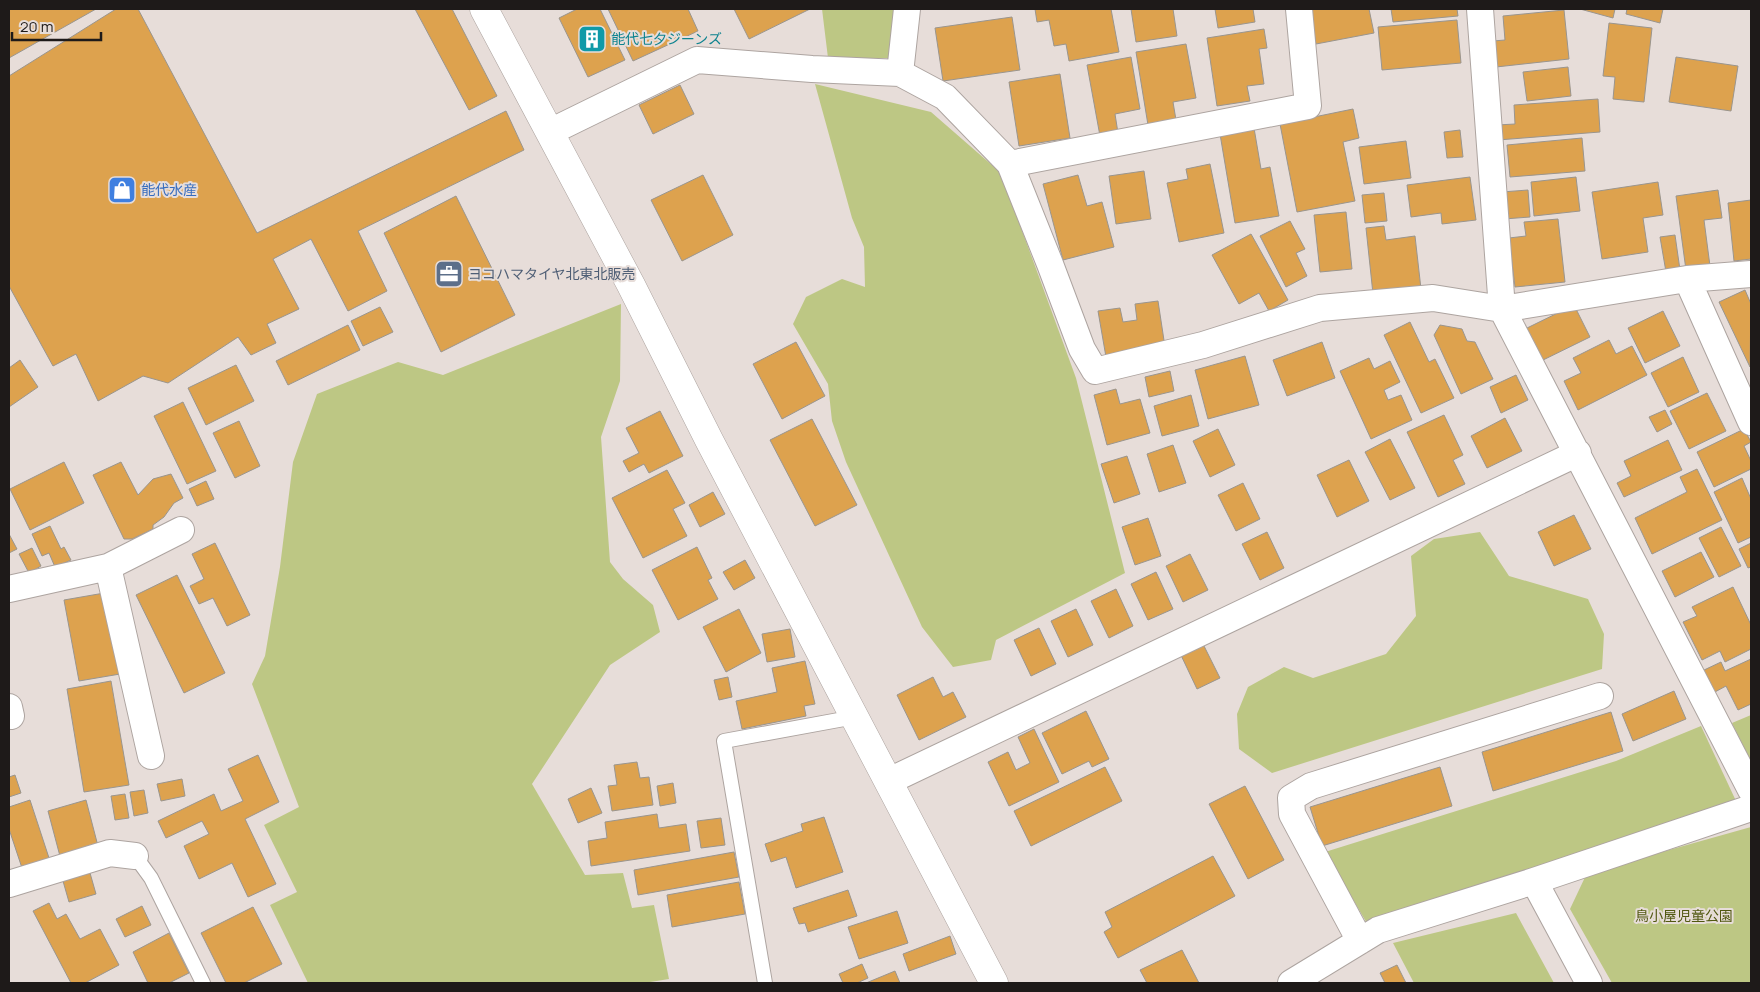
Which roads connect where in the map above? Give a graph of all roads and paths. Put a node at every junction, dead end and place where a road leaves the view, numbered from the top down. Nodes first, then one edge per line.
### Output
1 (484, 9) edge
2 (907, 9) edge
3 (1299, 9) edge
4 (1480, 9) edge
5 (900, 72) junction
6 (550, 132) junction
7 (1010, 164) junction
8 (1751, 274) edge
9 (1687, 279) junction
10 (1502, 308) junction
11 (1751, 422) edge
12 (1578, 453) junction
13 (181, 530) dead end
14 (108, 567) junction
15 (9, 590) edge
16 (1600, 696) dead end
17 (855, 717) junction
18 (151, 756) dead end
19 (889, 782) junction
20 (1751, 790) edge
21 (1751, 808) edge
22 (135, 856) joint
23 (1534, 881) junction
24 (9, 884) edge
25 (1360, 941) junction
26 (203, 983) edge
27 (765, 983) edge
28 (994, 983) edge
29 (1290, 983) edge
30 (1589, 983) edge

1 - 6 street
2 - 5 street
3 - 7 street
4 - 10 street
5 - 6 street
5 - 7 street
6 - 17 street
7 - 10 street
8 - 9 street
9 - 10 street
9 - 11 street
10 - 12 street
12 - 19 street
12 - 20 street
13 - 14 street
14 - 15 street
14 - 18 street
16 - 25 street
17 - 19 street
17 - 27 lane
19 - 28 street
21 - 23 street
22 - 24 street
22 - 26 lane
23 - 25 street
23 - 30 street
25 - 29 street

